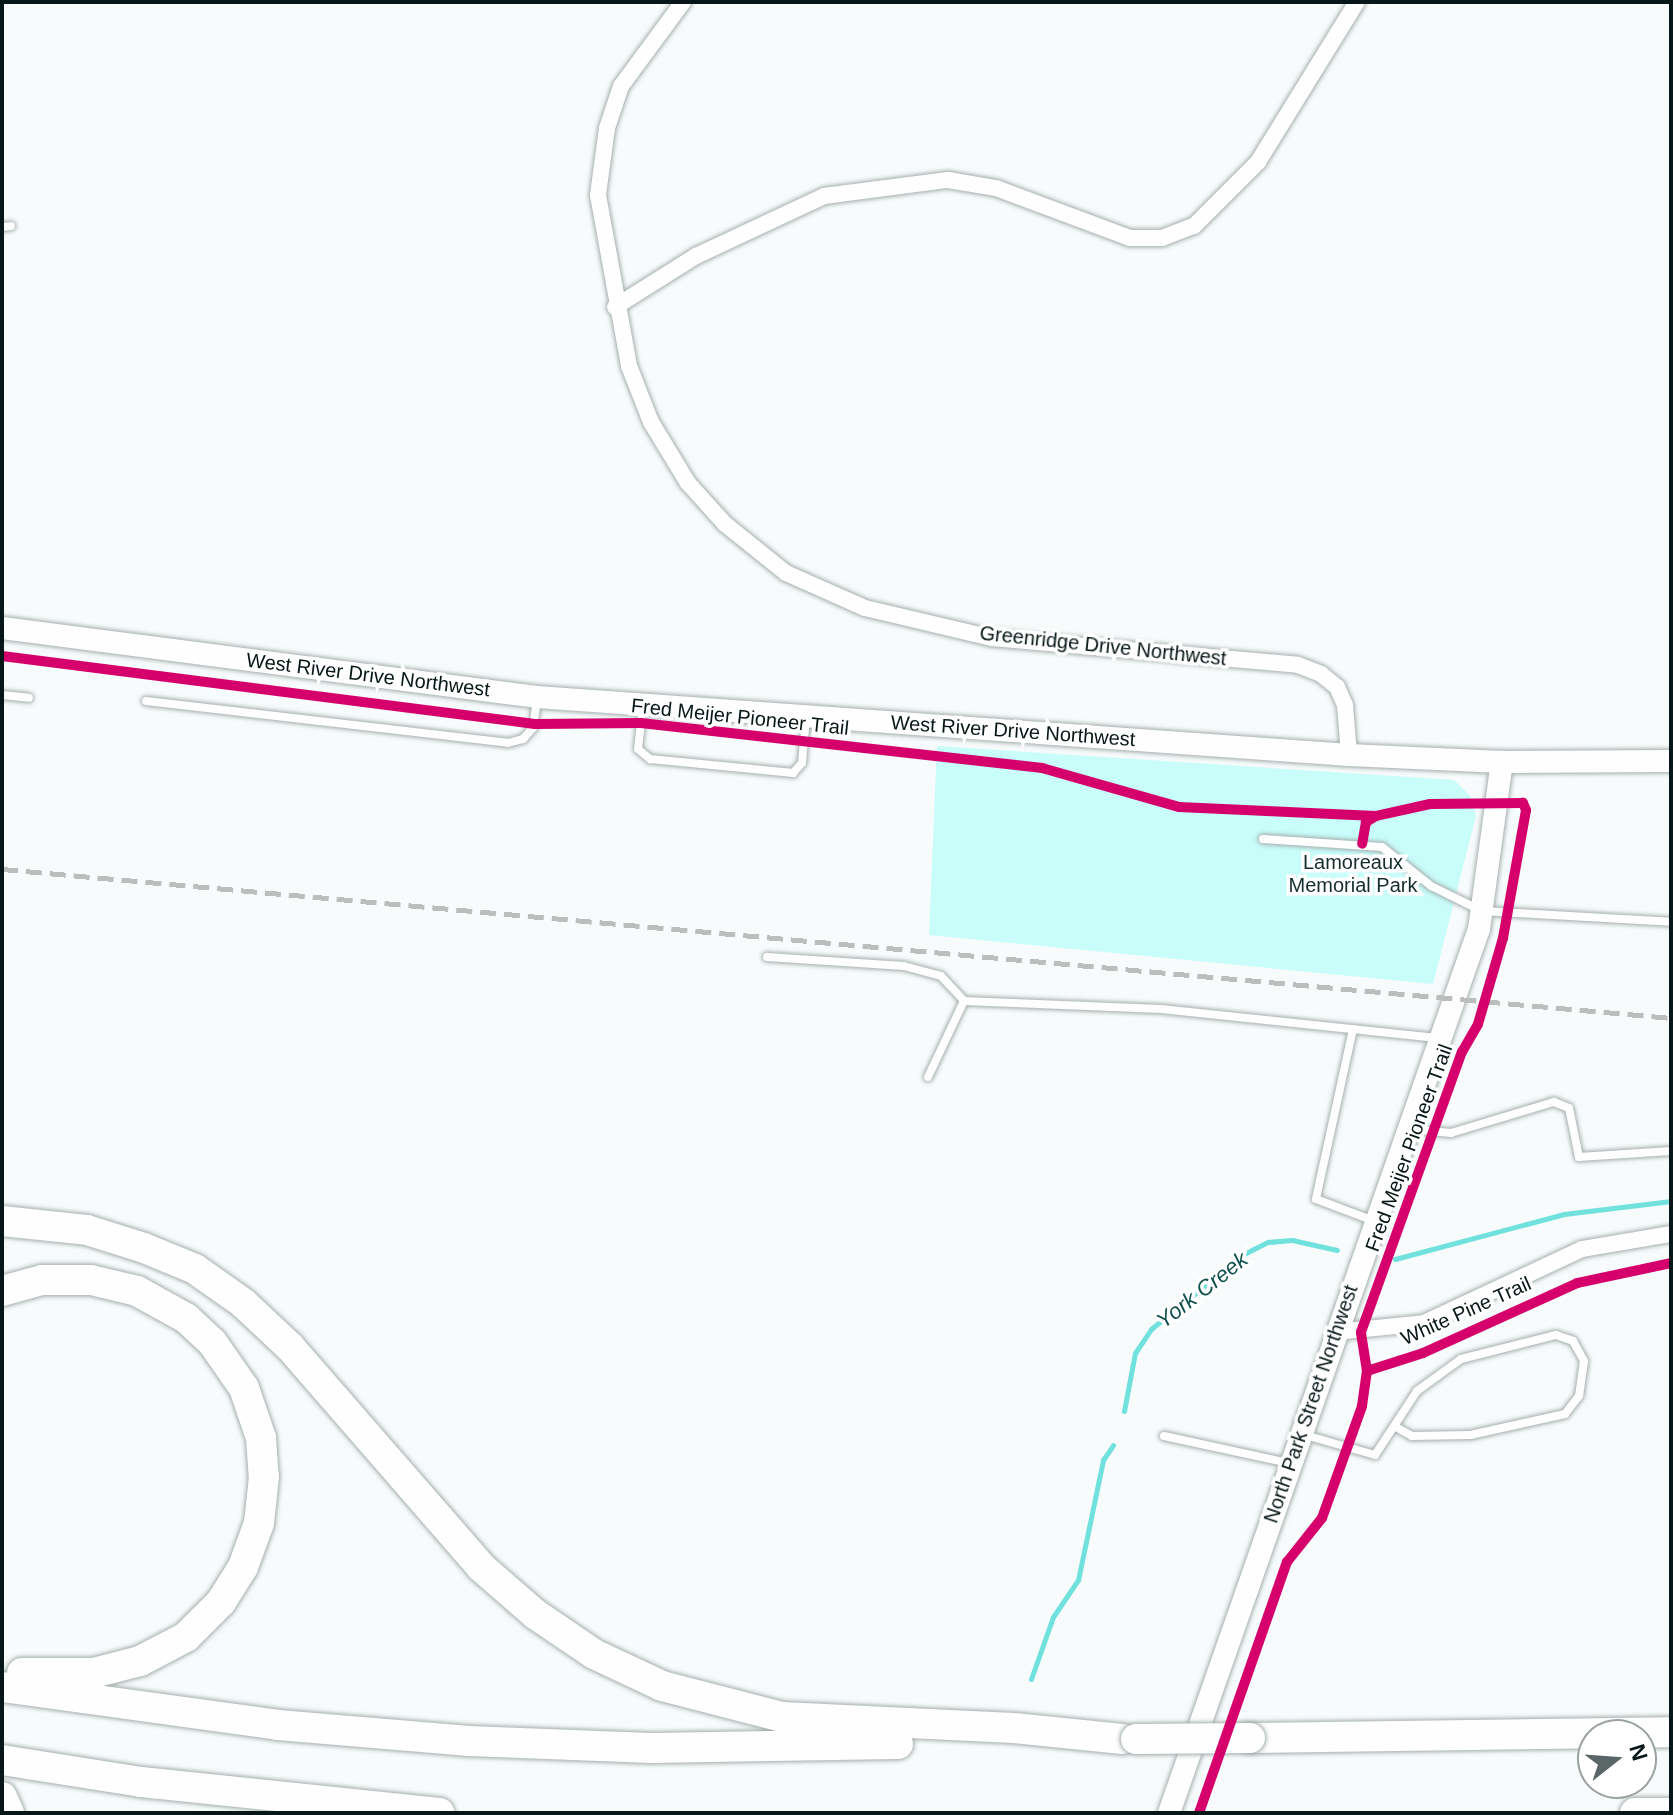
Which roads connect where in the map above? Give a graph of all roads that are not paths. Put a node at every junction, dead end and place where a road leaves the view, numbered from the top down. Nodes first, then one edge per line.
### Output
1 (683, 2) edge
2 (1357, 2) edge
3 (615, 307) junction
4 (2, 628) edge
5 (2, 695) edge
6 (537, 697) junction
7 (29, 698) dead end
8 (146, 701) dead end
9 (644, 705) junction
10 (806, 716) junction
11 (1349, 755) junction
12 (1671, 761) edge
13 (1502, 762) junction
14 (1263, 839) dead end
15 (1482, 911) junction
16 (1671, 922) edge
17 (767, 957) dead end
18 (964, 1001) junction
19 (1353, 1029) junction
20 (1440, 1038) junction
21 (928, 1077) dead end
22 (1408, 1128) junction
23 (1671, 1151) edge
24 (2, 1221) edge
25 (1375, 1221) junction
26 (1671, 1234) edge
27 (2, 1291) edge
28 (1336, 1332) junction
29 (1396, 1427) junction
30 (1300, 1434) junction
31 (1164, 1436) dead end
32 (1290, 1463) junction
33 (2, 1671) edge
34 (2, 1687) edge
35 (1671, 1732) edge
36 (1129, 1739) junction
37 (2, 1760) edge
38 (2, 1797) edge
39 (9, 1813) edge
40 (439, 1813) edge
41 (1169, 1813) edge
42 (1635, 1813) edge
43 (1671, 1813) edge

1 - 3 street, Greenridge Drive Northwest
2 - 3 street
3 - 11 street, Greenridge Drive Northwest
4 - 6 main road, West River Drive Northwest
5 - 7 lane
6 - 8 lane
6 - 9 main road, West River Drive Northwest
9 - 10 main road, West River Drive Northwest
9 - 10 lane
10 - 11 main road, West River Drive Northwest
11 - 13 main road, West River Drive Northwest
12 - 13 main road, West River Drive Northwest
13 - 15 main road, North Park Street Northwest
14 - 15 lane
15 - 16 lane
15 - 20 main road, North Park Street Northwest
17 - 18 lane
18 - 19 lane
18 - 21 lane
19 - 20 lane
19 - 25 lane
20 - 22 main road, North Park Street Northwest
22 - 23 lane
22 - 25 main road, North Park Street Northwest
24 - 36 highway
25 - 28 main road, North Park Street Northwest
26 - 28 street
27 - 33 highway
28 - 30 main road, North Park Street Northwest
29 - 29 lane
29 - 30 lane
30 - 32 main road, North Park Street Northwest
31 - 32 lane
32 - 41 main road, North Park Street Northwest
34 - 36 highway
35 - 36 highway, bridge
37 - 40 highway
38 - 39 highway
42 - 43 highway

